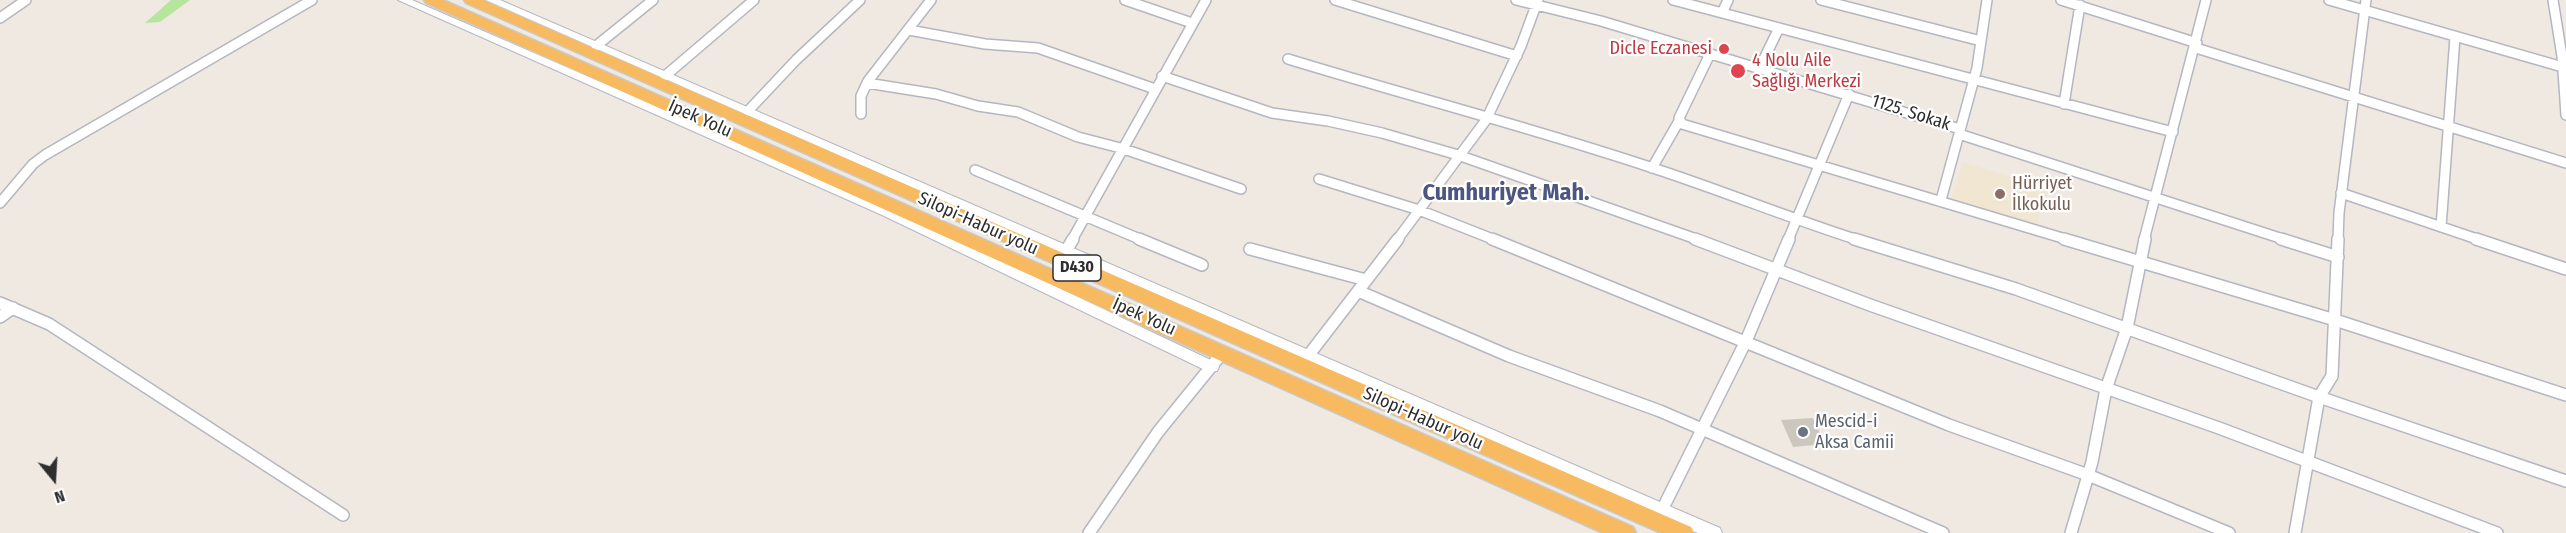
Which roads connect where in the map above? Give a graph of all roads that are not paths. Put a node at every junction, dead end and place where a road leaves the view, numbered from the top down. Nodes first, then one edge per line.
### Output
1 (26, 0) edge
2 (312, 0) edge
3 (403, 0) edge
4 (431, 0) edge
5 (471, 0) edge
6 (492, 0) edge
7 (653, 0) edge
8 (754, 0) edge
9 (860, 0) edge
10 (930, 0) edge
11 (1125, 0) edge
12 (1206, 0) edge
13 (1335, 0) edge
14 (1516, 0) edge
15 (1673, 0) edge
16 (1728, 0) edge
17 (1821, 0) edge
18 (1987, 0) edge
19 (2061, 0) edge
20 (2206, 0) edge
21 (2329, 0) edge
22 (2553, 0) edge
23 (1537, 2) edge
24 (2080, 5) junction
25 (2365, 5) edge
26 (1722, 13) junction
27 (2555, 15) junction
28 (0, 18) edge
29 (2566, 18) edge
30 (1192, 23) junction
31 (1779, 28) junction
32 (909, 30) junction
33 (2455, 37) junction
34 (1981, 41) junction
35 (2196, 45) junction
36 (596, 46) junction
37 (1710, 54) junction
38 (1517, 56) junction
39 (1288, 59) dead end
40 (1760, 68) junction
41 (2564, 68) edge
42 (665, 76) junction
43 (1162, 76) junction
44 (1974, 80) junction
45 (867, 83) junction
46 (1155, 89) junction
47 (1849, 94) junction
48 (2352, 98) junction
49 (2064, 104) junction
50 (748, 111) junction
51 (861, 114) dead end
52 (2566, 115) edge
53 (1488, 116) junction
54 (1679, 121) junction
55 (2449, 128) junction
56 (1959, 131) junction
57 (2173, 132) junction
58 (1124, 149) junction
59 (1458, 155) junction
60 (2566, 163) edge
61 (1821, 166) junction
62 (1652, 168) junction
63 (975, 170) dead end
64 (1319, 179) dead end
65 (1241, 189) dead end
66 (2341, 193) junction
67 (2155, 199) junction
68 (1941, 200) junction
69 (0, 203) edge
70 (1419, 210) junction
71 (1085, 217) junction
72 (1797, 221) junction
73 (2441, 227) junction
74 (1250, 249) dead end
75 (1066, 251) junction
76 (2338, 257) junction
77 (2139, 260) junction
78 (1202, 265) dead end
79 (1775, 267) junction
80 (2566, 269) edge
81 (1366, 280) junction
82 (1358, 291) junction
83 (0, 303) edge
84 (13, 308) junction
85 (0, 317) edge
86 (2335, 320) junction
87 (2127, 328) junction
88 (1746, 341) junction
89 (1308, 356) junction
90 (1218, 360) junction
91 (2106, 389) junction
92 (2566, 394) edge
93 (2319, 397) junction
94 (1701, 429) junction
95 (1460, 435) junction
96 (1449, 454) junction
97 (2308, 464) junction
98 (2088, 475) junction
99 (2566, 481) edge
100 (1662, 510) junction
101 (343, 515) dead end
102 (1089, 533) edge
103 (1625, 533) edge
104 (1683, 533) edge
105 (1714, 533) edge
106 (1943, 533) edge
107 (2071, 533) edge
108 (2229, 533) edge
109 (2295, 533) edge
110 (2497, 533) edge

1 - 28 street
2 - 69 street
3 - 90 street
4 - 90 highway, İpek Yolu / D430
5 - 95 highway, Silopi-Habur yolu / D430
6 - 36 street
7 - 36 street
8 - 42 street
9 - 50 street
10 - 32 street
11 - 30 street
12 - 30 street
13 - 38 street
14 - 23 street, 1125. Sokak
15 - 26 street
16 - 26 street
17 - 34 street
18 - 34 street
19 - 24 street
20 - 35 street
21 - 25 street
22 - 27 street
23 - 37 street, 1125. Sokak
23 - 38 street
24 - 35 street
24 - 49 street
25 - 33 street
25 - 48 street
26 - 31 street
27 - 29 street
27 - 41 street
30 - 43 street
31 - 40 street
31 - 44 street
32 - 45 street
32 - 46 street
33 - 41 street
33 - 55 street
34 - 44 street
35 - 48 street
35 - 57 street
36 - 42 street
37 - 40 street, 1125. Sokak
37 - 54 street
38 - 53 street
39 - 53 street
40 - 47 street, 1125. Sokak
41 - 52 street
42 - 50 street
43 - 46 street
43 - 59 street
44 - 49 street
44 - 56 street
45 - 51 street
45 - 58 street
46 - 58 street
47 - 56 street, 1125. Sokak
47 - 61 street
48 - 55 street
48 - 66 street
49 - 57 street
50 - 75 street
53 - 59 street
53 - 62 street
54 - 61 street
54 - 62 street
55 - 60 street
55 - 73 street
56 - 67 street, 1125. Sokak
56 - 68 street
57 - 67 street
58 - 65 street
58 - 71 street
59 - 70 street
59 - 79 street
61 - 68 street
61 - 72 street
62 - 72 street
63 - 71 street
64 - 70 street
66 - 73 street
66 - 76 street
67 - 76 street, 1125. Sokak
67 - 77 street
68 - 77 street
70 - 81 street
70 - 88 street
71 - 75 street
71 - 78 street
72 - 79 street
72 - 87 street
73 - 80 street
74 - 81 street
75 - 89 street
76 - 86 street
77 - 86 street
77 - 87 street
79 - 88 street
79 - 91 street
81 - 82 street
82 - 89 street
82 - 94 street
83 - 84 street
84 - 85 street
84 - 101 street
86 - 92 street
86 - 93 street
87 - 91 street
87 - 93 street
88 - 94 street
88 - 98 street
89 - 100 street
90 - 96 highway, İpek Yolu / D430
90 - 102 street
91 - 97 street
91 - 98 street
93 - 97 street
93 - 99 street
94 - 100 street
94 - 106 street
95 - 96 highway
95 - 104 highway, Silopi-Habur yolu / D430
96 - 103 highway, İpek Yolu / D430
97 - 109 street
97 - 110 street
98 - 107 street
98 - 108 street
100 - 105 street

